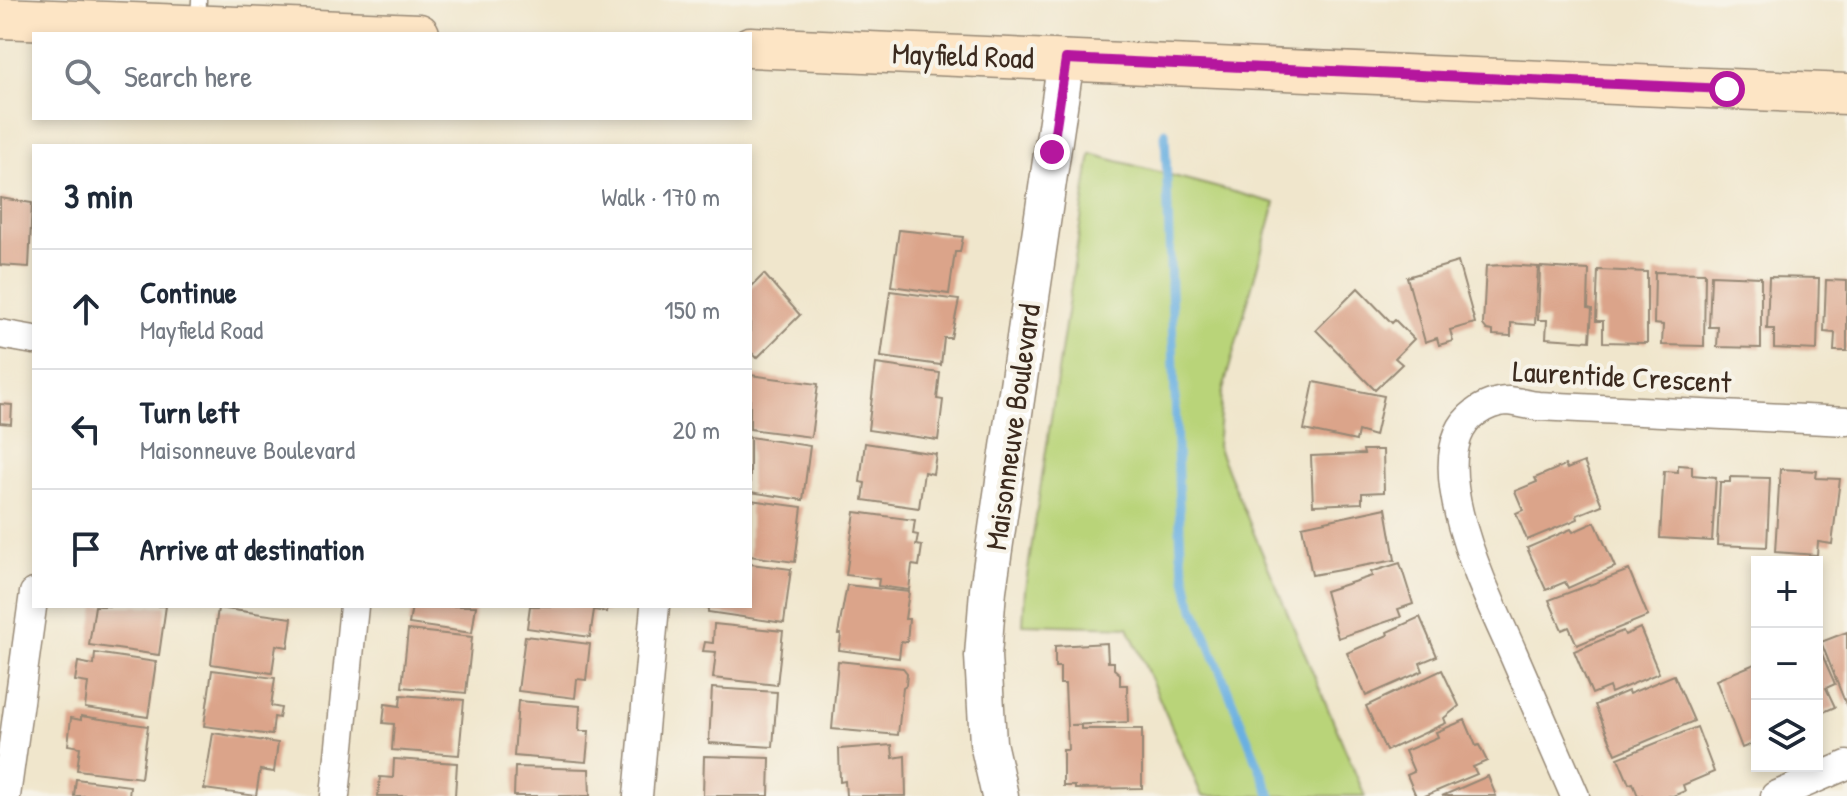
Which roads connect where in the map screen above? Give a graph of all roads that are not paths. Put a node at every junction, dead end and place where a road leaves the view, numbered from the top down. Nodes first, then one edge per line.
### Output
1 (198, 13) edge
2 (0, 18) edge
3 (398, 32) edge
4 (752, 47) edge
5 (1066, 59) junction
6 (1847, 94) edge
7 (0, 334) edge
8 (32, 340) edge
9 (1847, 421) edge
10 (32, 608) edge
11 (354, 608) edge
12 (655, 608) edge
13 (1847, 765) edge
14 (6, 796) edge
15 (335, 796) edge
16 (638, 796) edge
17 (1000, 796) edge
18 (1575, 796) edge
19 (1775, 796) edge

1 - 2 main road
1 - 3 main road
4 - 5 main road, Mayfield Road
5 - 6 main road, Mayfield Road
5 - 17 street, Maisonneuve Boulevard
7 - 8 street
9 - 18 street, Laurentide Crescent
10 - 14 street
11 - 15 street
12 - 16 street
13 - 19 street

